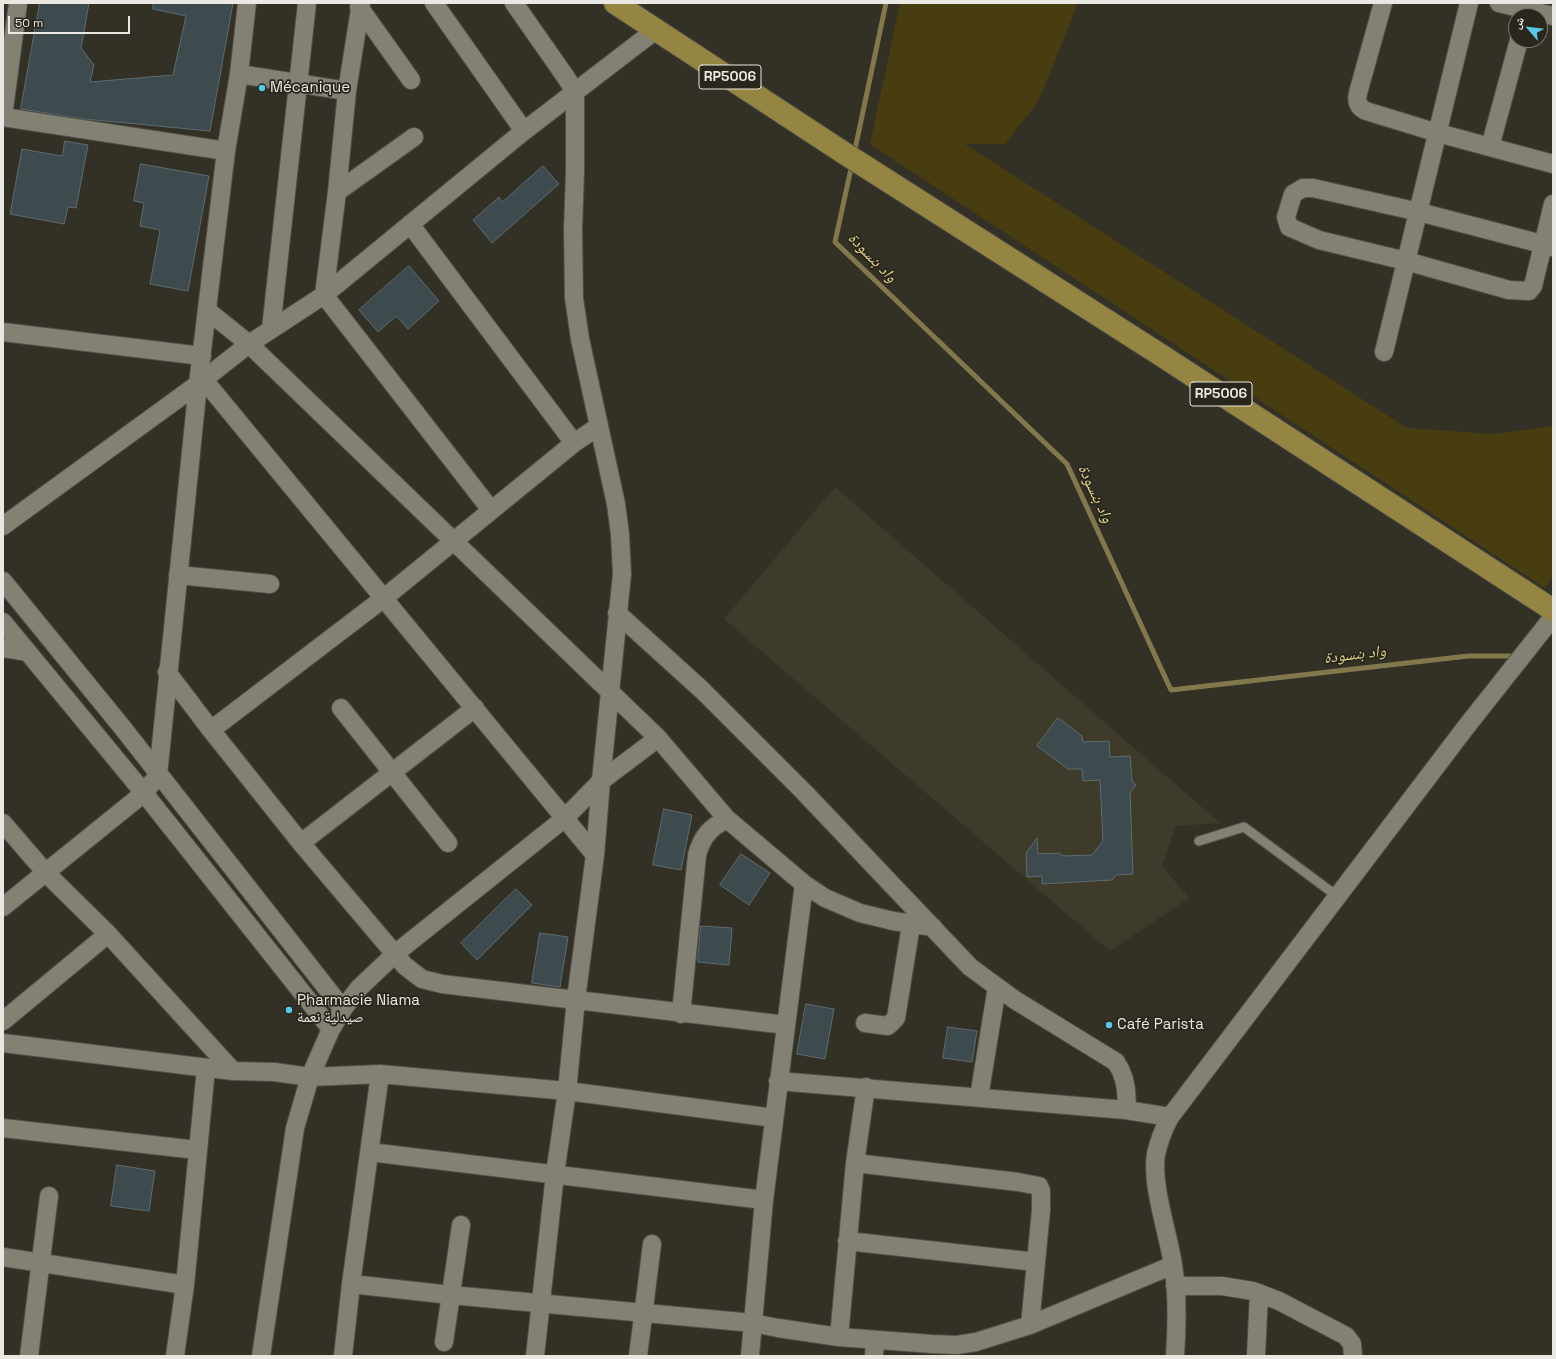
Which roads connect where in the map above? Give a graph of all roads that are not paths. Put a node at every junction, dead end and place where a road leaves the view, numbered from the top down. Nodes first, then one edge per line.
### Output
1 (18, 3) edge
2 (248, 3) edge
3 (307, 3) edge
4 (434, 3) edge
5 (514, 3) edge
6 (615, 3) edge
7 (1383, 3) edge
8 (1469, 3) edge
9 (1498, 3) edge
10 (360, 5) edge
11 (1512, 8) edge
12 (657, 30) junction
13 (1517, 48) edge
14 (239, 74) junction
15 (411, 80) dead end
16 (297, 84) junction
17 (347, 91) junction
18 (575, 92) junction
19 (3, 117) edge
20 (524, 131) junction
21 (1438, 133) junction
22 (414, 137) dead end
23 (1490, 147) junction
24 (226, 151) junction
25 (1553, 164) edge
26 (337, 192) junction
27 (1553, 204) edge
28 (1419, 212) junction
29 (410, 224) junction
30 (1548, 245) edge
31 (1406, 261) junction
32 (324, 295) junction
33 (208, 311) junction
34 (271, 329) junction
35 (3, 332) edge
36 (249, 344) junction
37 (1384, 352) dead end
38 (202, 356) junction
39 (201, 382) junction
40 (599, 426) junction
41 (574, 443) junction
42 (491, 510) junction
43 (3, 526) edge
44 (454, 543) junction
45 (178, 575) junction
46 (3, 581) edge
47 (270, 584) dead end
48 (384, 598) junction
49 (1553, 610) edge
50 (617, 613) junction
51 (1553, 617) edge
52 (3, 622) edge
53 (3, 648) edge
54 (28, 652) junction
55 (167, 672) junction
56 (610, 691) junction
57 (341, 708) dead end
58 (475, 708) junction
59 (211, 730) junction
60 (658, 738) junction
61 (392, 773) junction
62 (158, 775) junction
63 (601, 781) junction
64 (144, 793) junction
65 (565, 818) junction
66 (727, 819) junction
67 (3, 823) edge
68 (1199, 841) dead end
69 (302, 843) junction
70 (448, 843) dead end
71 (595, 855) junction
72 (46, 873) junction
73 (804, 884) junction
74 (1337, 896) junction
75 (3, 907) edge
76 (911, 925) junction
77 (933, 928) junction
78 (108, 934) junction
79 (396, 953) junction
80 (997, 987) junction
81 (576, 999) junction
82 (343, 1009) junction
83 (681, 1014) junction
84 (3, 1021) edge
85 (865, 1023) dead end
86 (786, 1025) junction
87 (331, 1029) junction
88 (3, 1043) edge
89 (206, 1068) junction
90 (233, 1071) junction
91 (380, 1074) junction
92 (310, 1077) junction
93 (778, 1081) junction
94 (866, 1087) junction
95 (566, 1091) junction
96 (979, 1097) junction
97 (1126, 1110) junction
98 (1170, 1117) junction
99 (774, 1118) junction
100 (3, 1128) edge
101 (197, 1150) junction
102 (370, 1152) junction
103 (855, 1163) junction
104 (555, 1174) junction
105 (49, 1196) dead end
106 (764, 1200) junction
107 (461, 1225) dead end
108 (847, 1241) junction
109 (652, 1244) dead end
110 (3, 1257) edge
111 (1036, 1262) junction
112 (40, 1263) junction
113 (1173, 1265) junction
114 (351, 1284) junction
115 (185, 1285) junction
116 (1175, 1286) junction
117 (1259, 1293) junction
118 (451, 1295) junction
119 (540, 1303) junction
120 (645, 1314) junction
121 (753, 1323) junction
122 (1030, 1325) junction
123 (839, 1337) junction
124 (444, 1342) dead end
125 (874, 1348) edge
126 (29, 1356) edge
127 (175, 1356) edge
128 (261, 1356) edge
129 (343, 1356) edge
130 (535, 1356) edge
131 (638, 1356) edge
132 (750, 1356) edge
133 (1175, 1356) edge
134 (1256, 1356) edge
135 (1353, 1356) edge

1 - 19 street
2 - 14 street
3 - 16 street
4 - 20 street
5 - 18 street
6 - 12 main road, RP5006
7 - 21 street
8 - 21 street
9 - 11 street
10 - 15 street
10 - 17 street
12 - 18 street
12 - 49 main road, RP5006
13 - 23 street
14 - 16 street
14 - 24 street
16 - 17 street
16 - 34 street
17 - 26 street
18 - 20 street
18 - 40 street
19 - 24 street
20 - 29 street
21 - 23 street
21 - 28 street
22 - 26 street
23 - 25 street
24 - 33 street
26 - 32 street
27 - 30 street
28 - 30 street
28 - 31 street
28 - 31 street
29 - 32 street
29 - 41 street
30 - 31 street
31 - 37 street
32 - 34 street
32 - 42 street
33 - 36 street
33 - 38 street
34 - 36 street
35 - 38 street
36 - 39 street
36 - 44 street
38 - 39 street
39 - 43 street
39 - 45 street
39 - 48 street
40 - 41 street
40 - 50 street
41 - 42 street
42 - 44 street
44 - 48 street
44 - 56 street
45 - 47 street
45 - 55 street
46 - 62 street
48 - 58 street
48 - 59 street
50 - 56 street
50 - 77 street
51 - 74 street
52 - 54 street
53 - 54 street
54 - 64 street
55 - 59 street
55 - 62 street
56 - 60 street
56 - 63 street
57 - 61 street
58 - 61 street
58 - 65 street
59 - 69 street
60 - 63 street
60 - 66 street
61 - 69 street
61 - 70 street
62 - 64 street
62 - 82 street
63 - 65 street
63 - 71 street
64 - 72 street
64 - 87 street
65 - 71 street
65 - 79 street
66 - 73 street
66 - 83 street
67 - 72 street
68 - 74 lane
69 - 79 street
71 - 81 street
72 - 75 street
72 - 78 street
73 - 76 street
73 - 86 street
74 - 98 street
76 - 77 street
76 - 85 street
77 - 80 street
78 - 84 street
78 - 90 street
79 - 81 street
79 - 82 street
80 - 96 street
80 - 97 street
81 - 83 street
81 - 95 street
82 - 87 street
83 - 86 street
86 - 93 street
87 - 92 street
88 - 89 street
89 - 90 street
89 - 101 street
90 - 92 street
91 - 92 street
91 - 95 street
91 - 102 street
92 - 128 street
93 - 94 street
93 - 99 street
94 - 96 street
94 - 103 street
95 - 99 street
95 - 104 street
96 - 97 street
97 - 98 street
98 - 113 street
99 - 106 street
100 - 101 street
101 - 115 street
102 - 104 street
102 - 114 street
103 - 108 street
103 - 111 street
104 - 106 street
104 - 119 street
105 - 112 street
106 - 121 street
107 - 118 street
108 - 111 street
108 - 123 street
109 - 120 street
110 - 112 street
111 - 122 street
112 - 115 street
112 - 126 street
113 - 116 street
113 - 122 street
114 - 118 street
114 - 129 street
115 - 127 street
116 - 117 street
116 - 133 street
117 - 134 street
117 - 135 street
118 - 119 street
118 - 124 street
119 - 120 street
119 - 130 street
120 - 121 street
120 - 131 street
121 - 123 street
121 - 132 street
122 - 125 street
123 - 125 street

